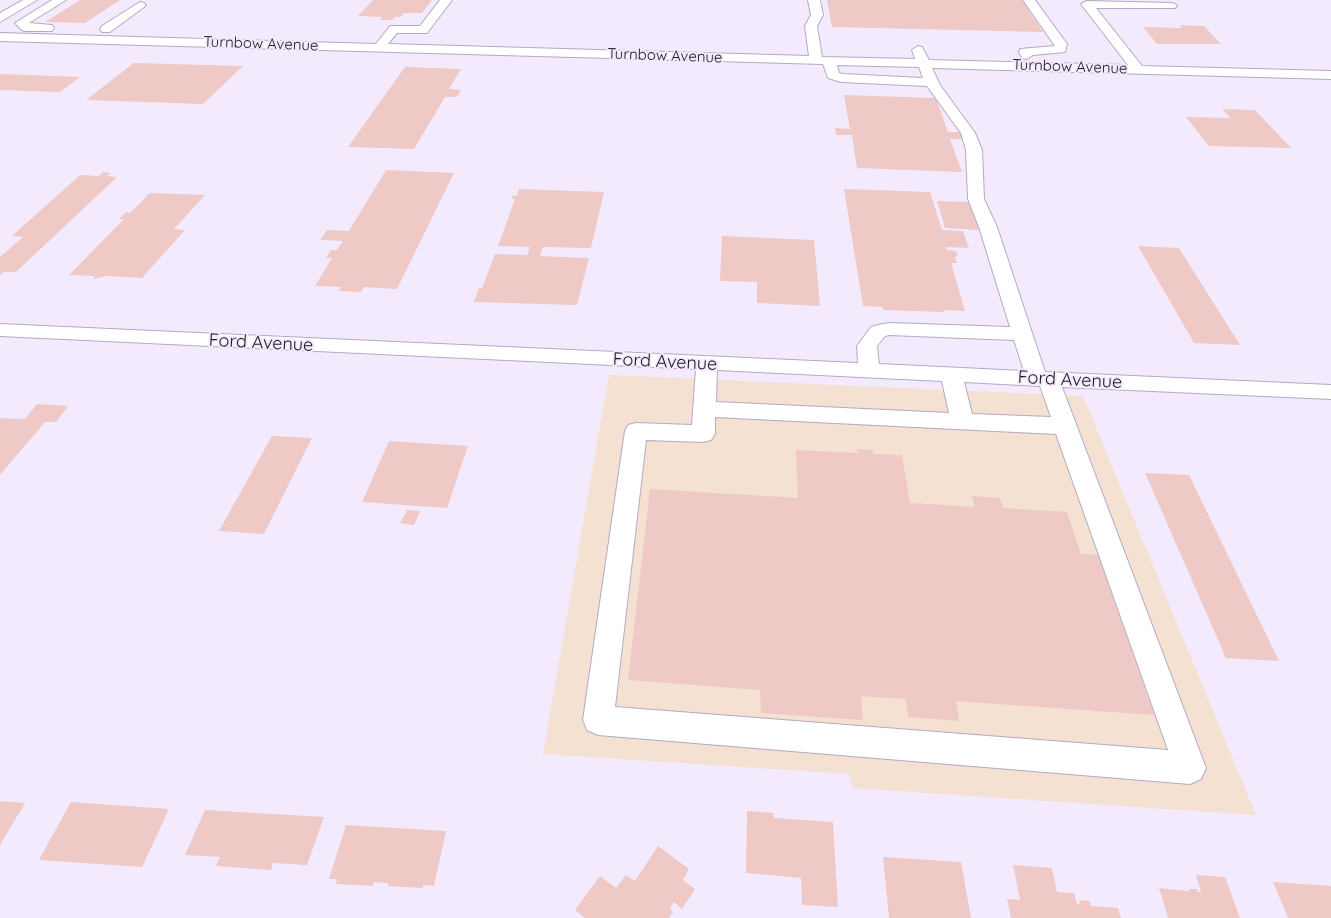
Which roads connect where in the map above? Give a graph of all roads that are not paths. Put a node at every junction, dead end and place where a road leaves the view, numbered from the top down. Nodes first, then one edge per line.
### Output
1 (31, 0) edge
2 (60, 0) edge
3 (446, 0) edge
4 (814, 0) edge
5 (1029, 0) edge
6 (140, 5) dead end
7 (1171, 6) dead end
8 (0, 18) edge
9 (75, 28) junction
10 (106, 29) junction
11 (0, 37) edge
12 (59, 39) junction
13 (91, 40) junction
14 (155, 42) junction
15 (253, 44) junction
16 (379, 48) junction
17 (919, 52) junction
18 (136, 56) dead end
19 (236, 59) dead end
20 (823, 60) junction
21 (1202, 60) dead end
22 (1034, 66) junction
23 (1138, 69) junction
24 (1214, 71) junction
25 (1331, 74) edge
26 (932, 82) junction
27 (0, 330) edge
28 (1023, 334) junction
29 (708, 364) junction
30 (869, 371) junction
31 (951, 375) junction
32 (1043, 379) junction
33 (1331, 392) edge
34 (704, 409) junction
35 (962, 421) junction
36 (1065, 426) junction

1 - 8 street
2 - 9 street
3 - 16 street
4 - 20 street
5 - 22 street
6 - 10 street
7 - 23 street
9 - 10 street
9 - 12 street
10 - 13 street
11 - 12 street, Turnbow Avenue
12 - 13 street, Turnbow Avenue
13 - 14 street, Turnbow Avenue
14 - 15 street, Turnbow Avenue
14 - 18 street
15 - 16 street, Turnbow Avenue
15 - 19 street
16 - 20 street, Turnbow Avenue
17 - 20 street, Turnbow Avenue
17 - 22 street, Turnbow Avenue
17 - 26 street
20 - 26 street
21 - 24 street
22 - 23 street, Turnbow Avenue
23 - 24 street, Turnbow Avenue
24 - 25 street, Turnbow Avenue
26 - 28 street
27 - 29 street, Ford Avenue
28 - 30 street
28 - 32 street
29 - 30 street, Ford Avenue
29 - 34 street
30 - 31 street, Ford Avenue
31 - 32 street, Ford Avenue
31 - 35 street
32 - 33 street, Ford Avenue
32 - 36 street
34 - 35 street
34 - 36 street
35 - 36 street

